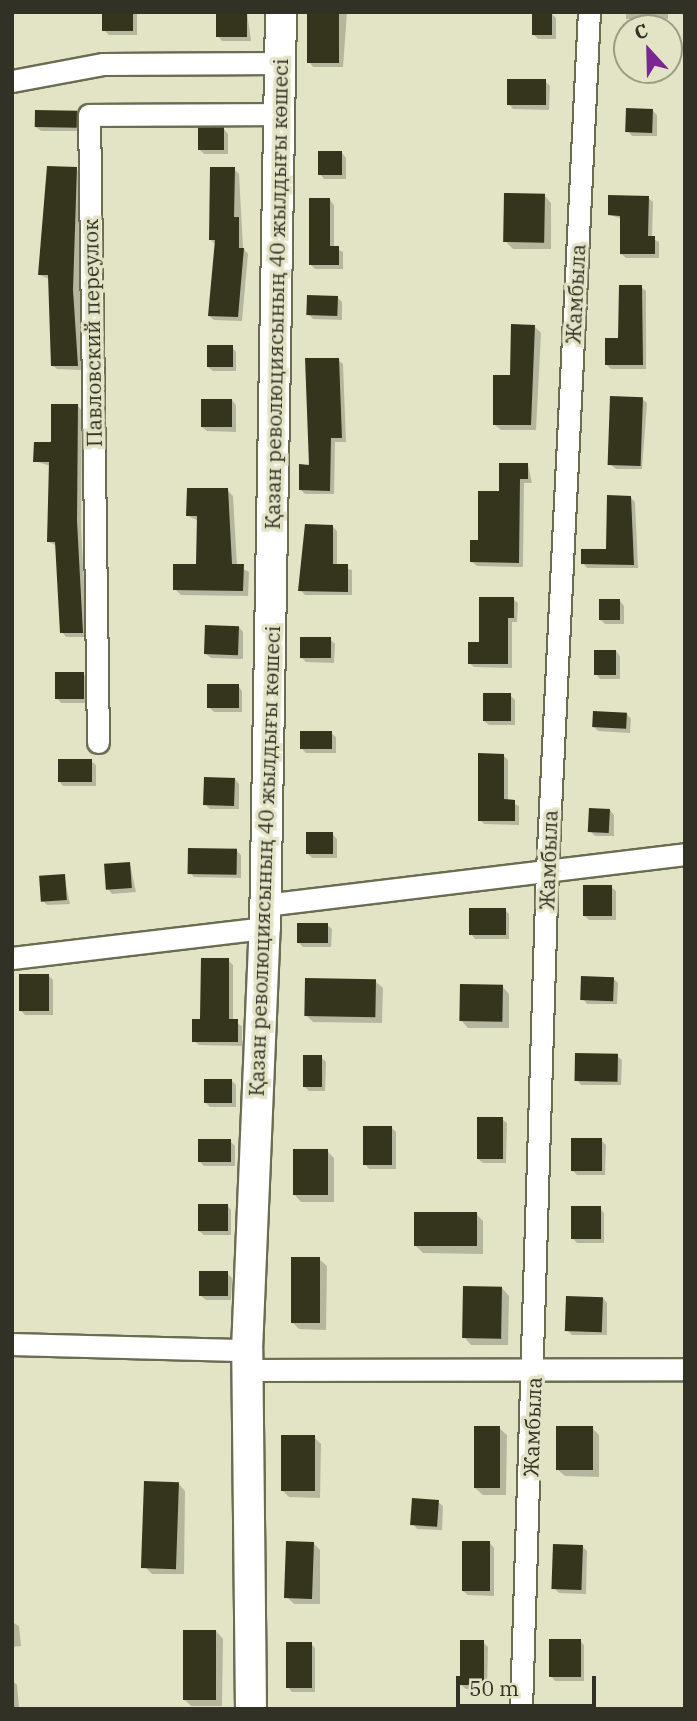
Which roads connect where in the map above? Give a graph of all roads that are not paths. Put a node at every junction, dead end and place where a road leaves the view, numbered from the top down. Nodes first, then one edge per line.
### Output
1 (281, 12) edge
2 (589, 12) edge
3 (281, 63) junction
4 (12, 81) edge
5 (280, 114) junction
6 (98, 742) dead end
7 (685, 854) edge
8 (547, 870) junction
9 (265, 916) junction
10 (12, 958) edge
11 (12, 1344) edge
12 (247, 1360) junction
13 (685, 1369) edge
14 (534, 1372) junction
15 (251, 1709) edge
16 (521, 1709) edge

1 - 3 street, Қазан революциясының 40 жылдығы көшесі
2 - 8 street, Жамбыла
3 - 4 street
3 - 5 street, Қазан революциясының 40 жылдығы көшесі
5 - 6 street, Павловский переулок
5 - 9 street, Қазан революциясының 40 жылдығы көшесі
7 - 8 street
8 - 9 street
8 - 14 street, Жамбыла
9 - 10 street
9 - 12 street, Қазан революциясының 40 жылдығы көшесі
11 - 12 street
12 - 14 street
12 - 15 street, Қазан революциясының 40 жылдығы көшесі
13 - 14 street
14 - 16 street, Жамбыла

